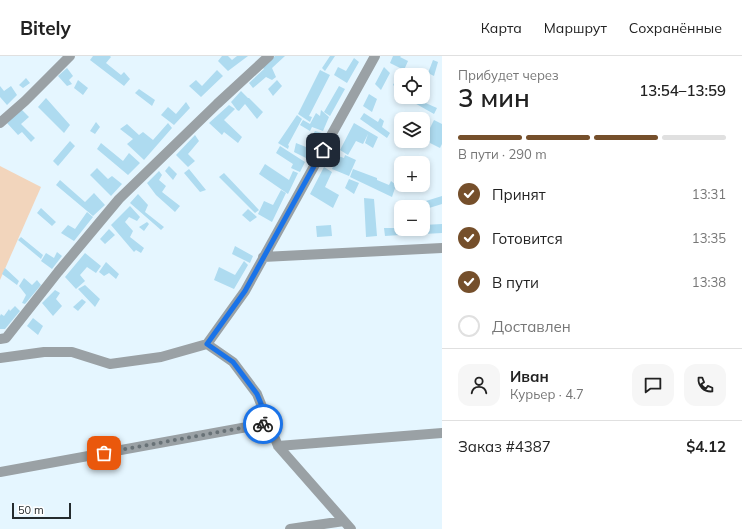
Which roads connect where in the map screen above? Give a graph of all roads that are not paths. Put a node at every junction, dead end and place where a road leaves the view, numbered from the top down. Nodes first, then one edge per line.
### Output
1 (70, 56) edge
2 (269, 56) edge
3 (375, 56) edge
4 (0, 123) edge
5 (442, 248) edge
6 (264, 257) junction
7 (0, 340) edge
8 (207, 344) junction
9 (0, 358) edge
10 (269, 423) junction
11 (442, 433) edge
12 (278, 446) junction
13 (0, 472) edge
14 (344, 521) junction
15 (290, 529) edge
16 (351, 529) edge

1 - 4 street
2 - 7 street
3 - 6 street
5 - 6 street
6 - 8 street
8 - 9 street
8 - 10 street
10 - 12 street
10 - 13 street
11 - 12 street
12 - 14 street
14 - 15 street
14 - 16 street

